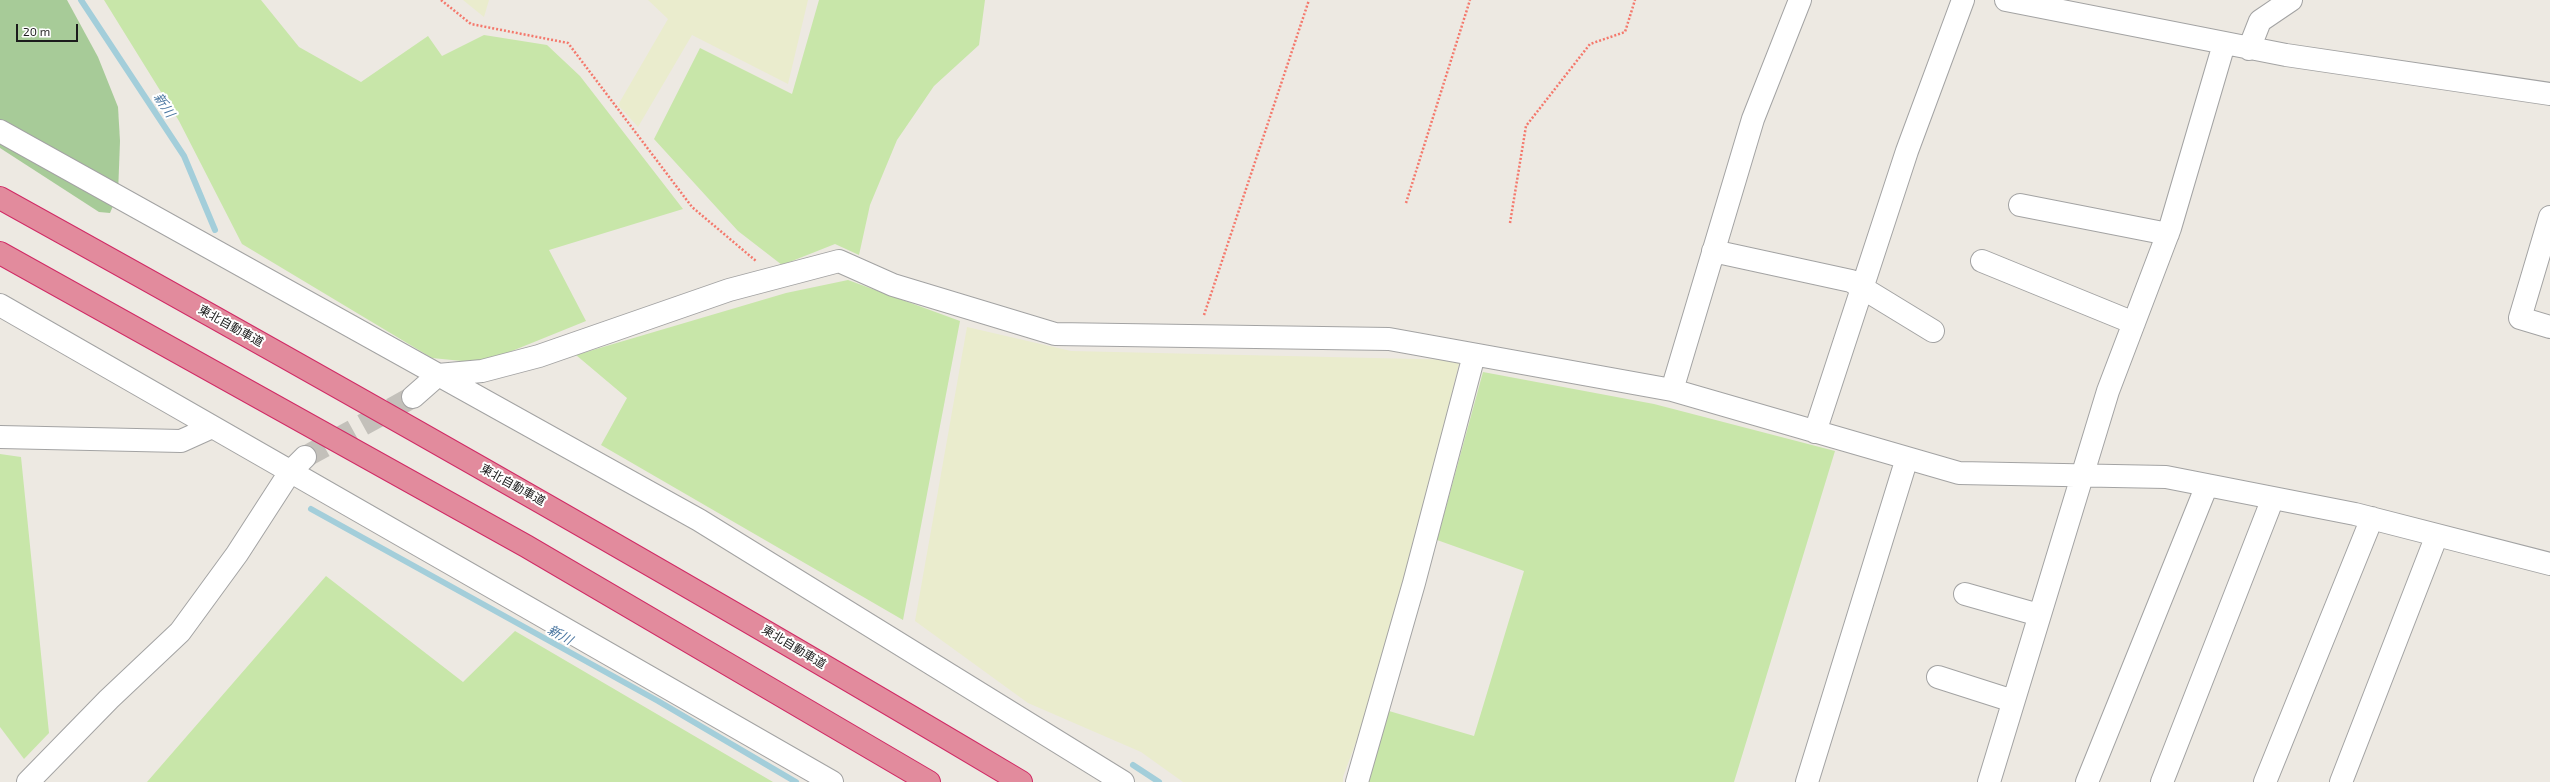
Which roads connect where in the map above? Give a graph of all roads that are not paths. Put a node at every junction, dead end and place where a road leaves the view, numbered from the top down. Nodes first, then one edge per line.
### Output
1 (1800, 0) edge
2 (1963, 0) edge
3 (2006, 0) edge
4 (2291, 0) edge
5 (2038, 3) edge
6 (2224, 44) junction
7 (2249, 49) junction
8 (2550, 94) edge
9 (0, 131) edge
10 (0, 198) edge
11 (2020, 206) dead end
12 (2550, 217) edge
13 (2168, 234) junction
14 (1713, 251) junction
15 (0, 253) edge
16 (1982, 261) dead end
17 (1862, 288) junction
18 (0, 305) edge
19 (2134, 323) junction
20 (2550, 327) edge
21 (1933, 331) dead end
22 (1474, 355) junction
23 (438, 375) junction
24 (1672, 390) junction
25 (413, 397) tunnel mouth
26 (212, 427) junction
27 (1815, 432) junction
28 (0, 437) edge
29 (1907, 458) junction
30 (298, 464) junction
31 (2082, 475) junction
32 (2207, 485) junction
33 (2272, 498) junction
34 (2372, 518) junction
35 (2437, 535) junction
36 (2550, 564) edge
37 (1965, 594) dead end
38 (2039, 615) junction
39 (1938, 677) dead end
40 (2013, 700) junction
41 (28, 782) edge
42 (832, 782) edge
43 (929, 782) edge
44 (1021, 782) edge
45 (1123, 782) edge
46 (1357, 782) edge
47 (1807, 782) edge
48 (1989, 782) edge
49 (2088, 782) edge
50 (2162, 782) edge
51 (2265, 782) edge
52 (2340, 782) edge

1 - 14 street
2 - 17 street
3 - 5 street
4 - 7 street
5 - 6 street
6 - 7 street
6 - 13 street
7 - 8 street
9 - 23 street
10 - 44 highway, 東北自動車道
11 - 13 street
12 - 20 street
13 - 19 street
14 - 17 street
14 - 24 street
15 - 43 highway
16 - 19 street
17 - 21 street
17 - 27 street
18 - 26 street
19 - 31 street
22 - 23 street
22 - 24 street
22 - 46 street
23 - 25 street
23 - 45 street
24 - 27 street
26 - 28 street
26 - 30 street
27 - 29 street
29 - 31 street
29 - 47 street
30 - 41 street
30 - 42 street
31 - 32 street
31 - 38 street
32 - 33 street
32 - 49 street
33 - 34 street
33 - 50 street
34 - 35 street
34 - 51 street
35 - 36 street
35 - 52 street
37 - 38 street
38 - 40 street
39 - 40 street
40 - 48 street

